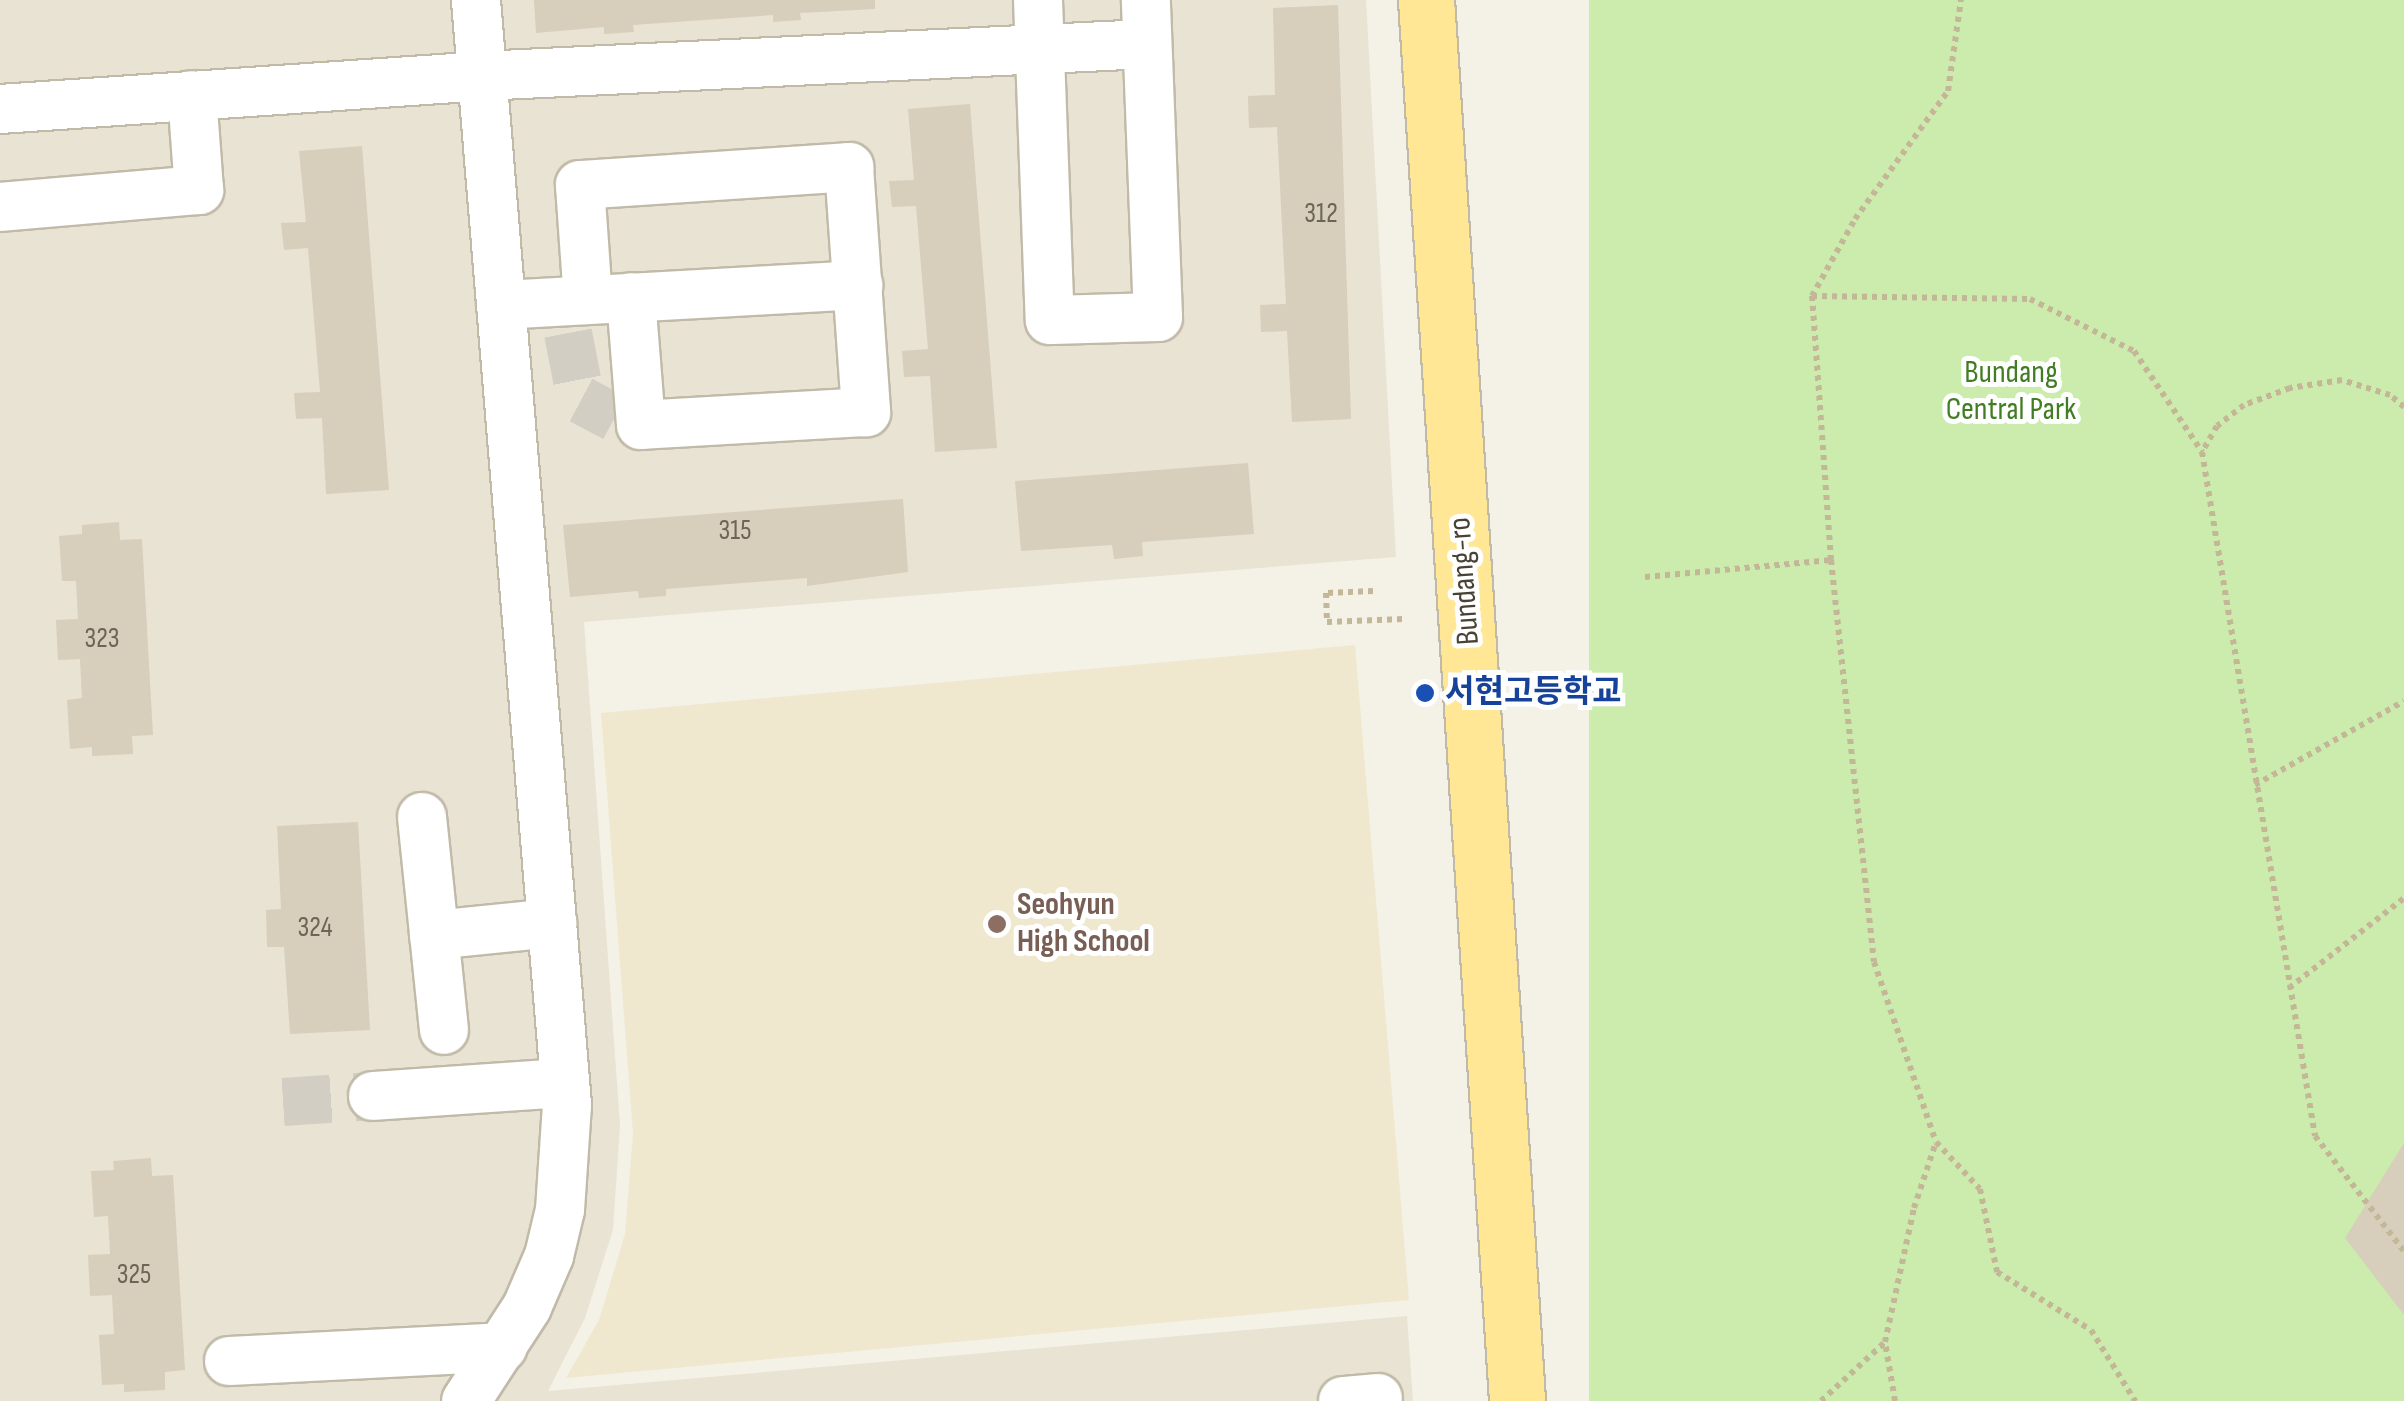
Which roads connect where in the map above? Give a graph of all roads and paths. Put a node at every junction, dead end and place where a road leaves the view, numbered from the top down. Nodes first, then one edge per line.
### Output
1 (476, 0) edge
2 (1038, 0) edge
3 (1426, 0) edge
4 (1962, 0) edge
5 (1147, 22) edge
6 (1040, 49) junction
7 (482, 76) junction
8 (192, 95) junction
9 (0, 109) edge
10 (0, 207) edge
11 (858, 285) junction
12 (1812, 296) junction
13 (501, 304) junction
14 (588, 308) junction
15 (2404, 408) edge
16 (2202, 452) junction
17 (1831, 560) junction
18 (1645, 578) dead end
19 (1373, 590) dead end
20 (1403, 620) dead end
21 (2404, 701) edge
22 (2256, 786) junction
23 (422, 817) dead end
24 (2404, 898) edge
25 (552, 923) junction
26 (434, 935) junction
27 (2288, 989) junction
28 (444, 1030) dead end
29 (565, 1082) junction
30 (374, 1096) tunnel mouth
31 (1936, 1142) junction
32 (2404, 1251) edge
33 (1885, 1342) junction
34 (503, 1348) junction
35 (229, 1361) dead end
36 (466, 1401) edge
37 (1517, 1401) edge
38 (1821, 1401) edge
39 (1895, 1401) edge
40 (2135, 1401) edge

1 - 7 street
2 - 6 street
3 - 37 main road, Bundang-ro
4 - 12 path
5 - 6 street
5 - 6 street
6 - 7 street
7 - 8 street
7 - 13 street
8 - 9 street
8 - 10 street
11 - 14 street
11 - 14 street
11 - 14 street
12 - 16 path
12 - 17 path
13 - 14 street
13 - 25 street
15 - 16 path
16 - 22 path
17 - 18 path
17 - 31 path
19 - 20 path
21 - 22 path
22 - 27 path
23 - 26 street
24 - 27 path
25 - 26 street
25 - 29 street
26 - 28 street
27 - 32 path
29 - 30 street
29 - 34 street
31 - 33 path
31 - 40 path
33 - 38 path
33 - 39 path
34 - 35 street
34 - 36 street

